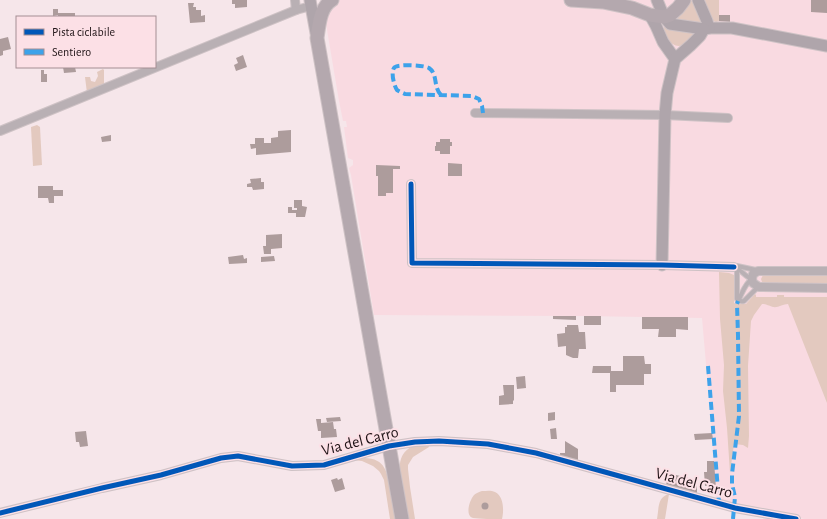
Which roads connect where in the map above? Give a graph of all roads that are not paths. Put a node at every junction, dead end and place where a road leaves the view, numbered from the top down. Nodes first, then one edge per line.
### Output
1 (295, 0) edge
2 (332, 0) edge
3 (571, 0) edge
4 (657, 0) edge
5 (684, 0) edge
6 (698, 0) edge
7 (609, 1) edge
8 (310, 3) edge
9 (296, 10) junction
10 (650, 15) junction
11 (664, 17) junction
12 (706, 29) junction
13 (317, 38) junction
14 (827, 46) edge
15 (675, 59) junction
16 (156, 67) edge
17 (154, 68) edge
18 (475, 113) dead end
19 (665, 115) junction
20 (728, 118) dead end
21 (0, 131) edge
22 (411, 184) dead end
23 (662, 265) junction
24 (734, 266) junction
25 (758, 271) junction
26 (827, 271) edge
27 (752, 279) junction
28 (759, 287) junction
29 (827, 288) edge
30 (738, 300) junction
31 (389, 446) junction
32 (0, 513) edge
33 (402, 519) edge
34 (796, 519) edge

1 - 9 street
2 - 13 main road
3 - 7 main road
4 - 11 street
5 - 11 main road
6 - 12 street
7 - 10 main road
8 - 9 street
8 - 13 street
9 - 16 street
10 - 11 main road
10 - 15 street
11 - 12 street
12 - 14 street
12 - 15 street
13 - 31 main road
15 - 19 street
17 - 21 street
18 - 19 street
19 - 20 street
19 - 23 street
22 - 23 street
23 - 24 street
24 - 25 lane
24 - 27 lane
24 - 30 lane
25 - 26 street
25 - 27 street
27 - 28 street
27 - 30 lane
28 - 29 street
28 - 30 lane
31 - 32 street, Via del Carro
31 - 33 main road
31 - 34 street, Via del Carro

